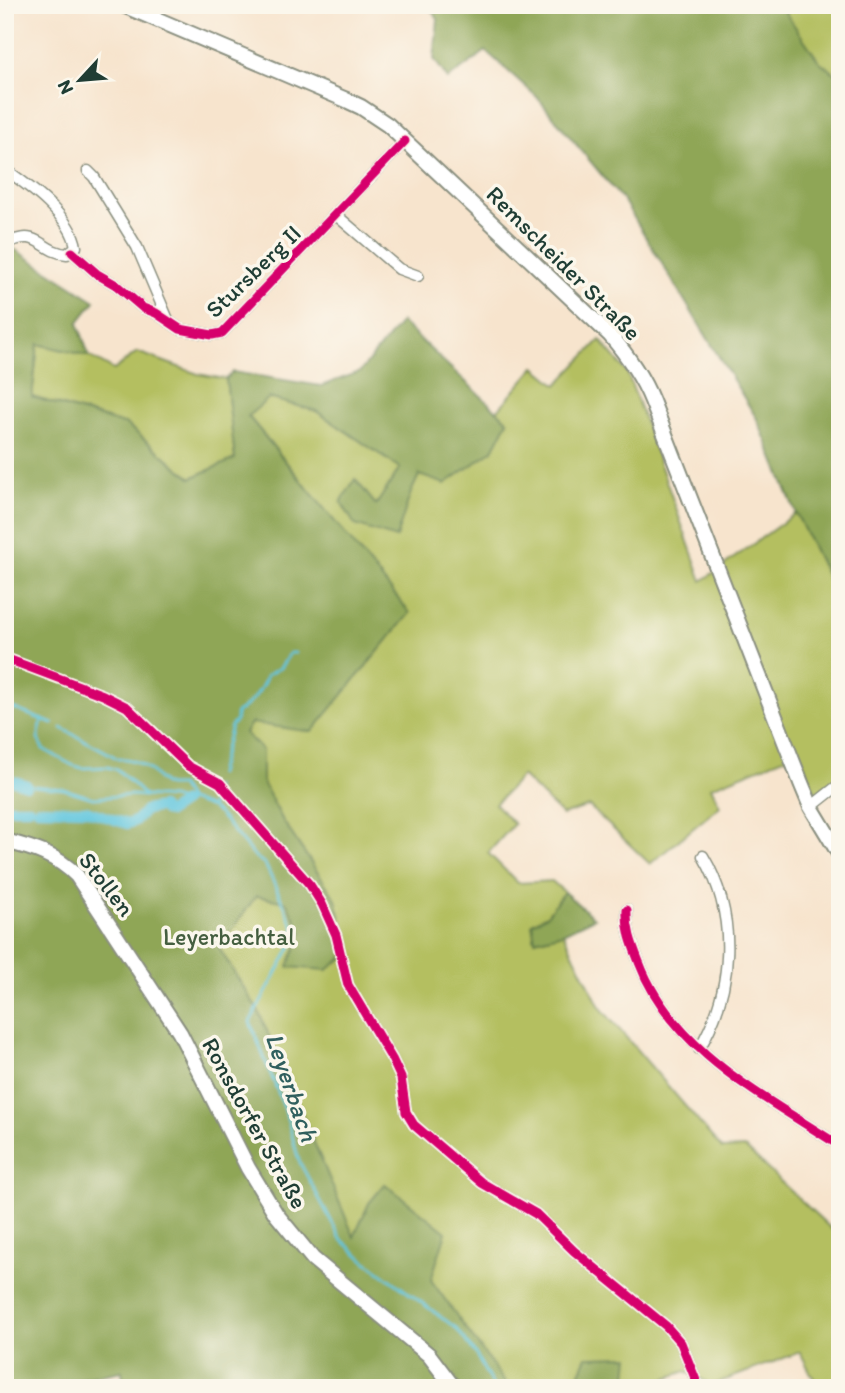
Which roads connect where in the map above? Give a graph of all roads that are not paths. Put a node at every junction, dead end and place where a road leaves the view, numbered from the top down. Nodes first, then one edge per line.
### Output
1 (123, 5) edge
2 (405, 141) junction
3 (5, 169) edge
4 (88, 171) dead end
5 (336, 215) junction
6 (8, 241) edge
7 (72, 252) junction
8 (418, 276) dead end
9 (169, 322) junction
10 (5, 658) edge
11 (840, 784) edge
12 (811, 807) junction
13 (5, 841) edge
14 (840, 855) edge
15 (703, 856) dead end
16 (627, 910) dead end
17 (128, 950) joint
18 (699, 1049) junction
19 (840, 1146) edge
20 (454, 1388) edge
21 (699, 1388) edge

1 - 2 main road, Remscheider Straße
2 - 5 street, Stursberg II
2 - 12 main road, Remscheider Straße
3 - 7 street
4 - 9 street, Stursberg II
5 - 8 street
5 - 9 street, Stursberg II
6 - 7 street
7 - 9 street, Stursberg II
10 - 21 street
11 - 12 street
12 - 14 main road, Remscheider Straße
13 - 17 main road, Stollen
15 - 18 street
16 - 18 street
17 - 20 main road, Ronsdorfer Straße
18 - 19 street

